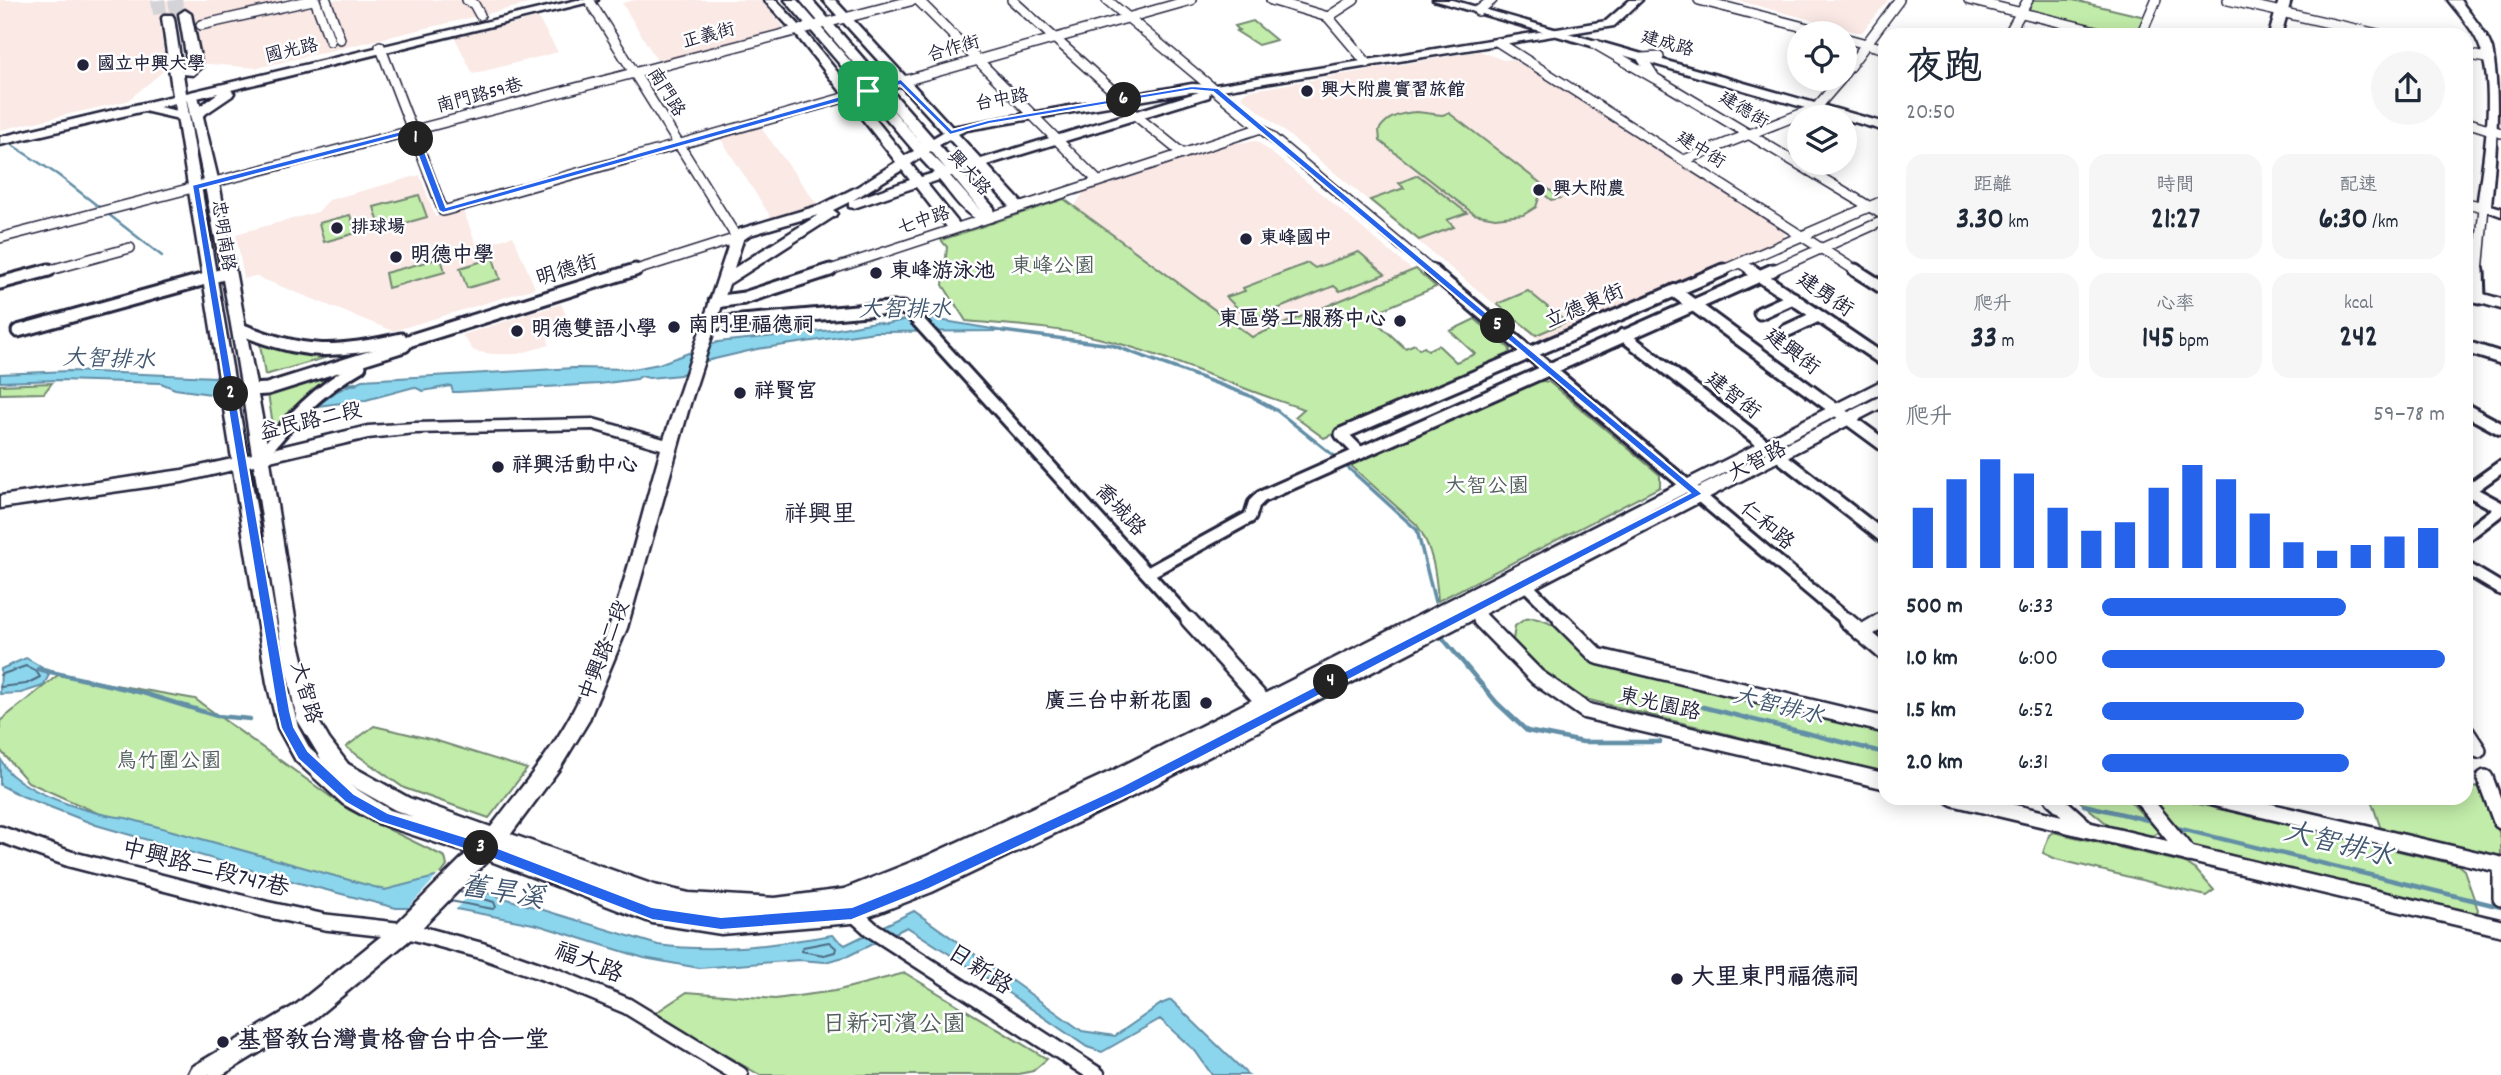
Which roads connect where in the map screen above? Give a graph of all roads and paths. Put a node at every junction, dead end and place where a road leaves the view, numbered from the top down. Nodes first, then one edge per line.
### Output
1 (314, 0) edge
2 (326, 0) edge
3 (573, 0) edge
4 (590, 0) edge
5 (769, 0) edge
6 (791, 0) edge
7 (806, 0) edge
8 (829, 0) edge
9 (916, 0) edge
10 (1012, 0) edge
11 (1107, 0) edge
12 (1191, 0) edge
13 (1271, 0) edge
14 (1354, 0) edge
15 (1439, 0) edge
16 (1460, 0) edge
17 (1636, 0) edge
18 (1699, 0) edge
19 (1899, 0) edge
20 (1969, 0) edge
21 (2028, 0) edge
22 (2156, 0) edge
23 (2228, 0) edge
24 (2454, 0) edge
25 (472, 1) edge
26 (1485, 6) edge
27 (2283, 6) edge
28 (2022, 13) junction
29 (480, 15) dead end
30 (845, 18) junction
31 (1128, 18) junction
32 (1328, 18) junction
33 (1787, 23) edge
34 (201, 25) dead end
35 (818, 25) junction
36 (2012, 28) edge
37 (2083, 28) edge
38 (2143, 28) edge
39 (2278, 28) edge
40 (2358, 28) edge
41 (797, 30) junction
42 (1560, 32) junction
43 (1055, 38) junction
44 (340, 39) dead end
45 (330, 41) dead end
46 (1498, 42) junction
47 (1857, 42) edge
48 (1595, 44) junction
49 (1866, 44) junction
50 (1878, 47) edge
51 (381, 49) junction
52 (2473, 55) edge
53 (1857, 56) edge
54 (1659, 57) junction
55 (1642, 58) junction
56 (2490, 59) junction
57 (979, 60) junction
58 (1367, 63) junction
59 (183, 73) junction
60 (633, 73) junction
61 (1655, 78) junction
62 (243, 81) junction
63 (901, 82) junction
64 (875, 89) junction
65 (1215, 89) junction
66 (1831, 91) edge
67 (186, 95) junction
68 (850, 96) junction
69 (1123, 100) junction
70 (1815, 105) edge
71 (1816, 105) edge
72 (1820, 105) edge
73 (136, 106) junction
74 (189, 115) junction
75 (1034, 115) junction
76 (1135, 115) junction
77 (1857, 115) edge
78 (1787, 119) edge
79 (1857, 119) edge
80 (1878, 119) edge
81 (2473, 124) edge
82 (1878, 126) edge
83 (1261, 128) junction
84 (2495, 130) edge
85 (413, 131) junction
86 (950, 133) junction
87 (1748, 134) junction
88 (1057, 138) junction
89 (0, 139) edge
90 (679, 144) junction
91 (927, 148) junction
92 (1183, 154) junction
93 (1684, 160) junction
94 (978, 163) junction
95 (902, 164) junction
96 (948, 172) junction
97 (1098, 181) junction
98 (917, 182) junction
99 (212, 183) junction
100 (195, 187) junction
101 (1878, 203) edge
102 (2473, 205) edge
103 (1018, 207) junction
104 (1869, 207) junction
105 (2484, 207) junction
106 (2501, 212) edge
107 (1878, 213) edge
108 (830, 214) junction
109 (987, 218) junction
110 (1878, 221) edge
111 (955, 229) junction
112 (1801, 235) junction
113 (0, 238) edge
114 (737, 238) junction
115 (1821, 247) junction
116 (130, 248) dead end
117 (1741, 262) junction
118 (227, 273) junction
119 (1758, 274) junction
120 (209, 278) junction
121 (722, 282) junction
122 (0, 283) edge
123 (1878, 284) edge
124 (2473, 284) edge
125 (1674, 291) junction
126 (2473, 292) edge
127 (2473, 292) edge
128 (2501, 297) edge
129 (1793, 298) junction
130 (715, 302) junction
131 (1692, 304) junction
132 (2501, 304) edge
133 (1760, 313) dead end
134 (1818, 316) junction
135 (707, 327) junction
136 (237, 328) junction
137 (18, 331) dead end
138 (1786, 331) dead end
139 (1623, 335) junction
140 (405, 340) junction
141 (2473, 349) edge
142 (389, 351) junction
143 (1529, 352) junction
144 (1878, 356) edge
145 (2501, 358) edge
146 (1549, 368) junction
147 (1878, 389) edge
148 (250, 390) junction
149 (231, 396) junction
150 (1878, 401) edge
151 (1840, 414) junction
152 (2473, 414) edge
153 (234, 417) joint
154 (2501, 429) edge
155 (672, 438) junction
156 (1878, 441) edge
157 (1769, 450) junction
158 (1355, 455) junction
159 (261, 457) junction
160 (240, 463) junction
161 (2501, 467) edge
162 (2473, 487) edge
163 (1692, 490) junction
164 (2473, 494) edge
165 (0, 502) edge
166 (2501, 509) edge
167 (2473, 531) edge
168 (1878, 533) edge
169 (2473, 572) edge
170 (1148, 573) junction
171 (1520, 579) junction
172 (2501, 589) edge
173 (1467, 605) junction
174 (1878, 623) edge
175 (1861, 633) junction
176 (1878, 647) edge
177 (1268, 707) junction
178 (1878, 722) edge
179 (2473, 742) edge
180 (2478, 750) dead end
181 (2485, 778) joint
182 (1878, 780) edge
183 (2501, 781) edge
184 (1984, 805) edge
185 (2061, 805) edge
186 (2148, 805) edge
187 (2242, 805) edge
188 (2501, 821) edge
189 (2088, 829) junction
190 (0, 834) edge
191 (490, 843) junction
192 (2188, 854) junction
193 (2501, 867) edge
194 (2501, 898) edge
195 (848, 906) junction
196 (2501, 928) edge
197 (871, 929) joint
198 (404, 931) junction
199 (200, 1075) edge
200 (740, 1075) edge
201 (1097, 1075) edge

1 - 34 street
1 - 45 street
2 - 44 street
3 - 51 main road, 國光路
4 - 51 main road, 國光路
4 - 60 street, 南門路
5 - 41 street
6 - 35 street, 興大路
7 - 35 street, 興大路
8 - 30 street, 興大路
9 - 30 street, 正義街
9 - 57 street
10 - 43 street
11 - 31 street, 仁和路
12 - 31 street, 合作街
13 - 32 street
14 - 32 street
15 - 26 main road, 建成路
16 - 26 main road, 建成路
17 - 42 street, 台中路
18 - 33 street
19 - 49 street
20 - 28 street
21 - 28 street
22 - 38 street
23 - 27 street
24 - 56 street
25 - 29 street
26 - 42 main road, 建成路
27 - 39 street
27 - 40 street
28 - 36 street
28 - 37 street
30 - 35 street, 正義街
30 - 63 street, 興大路
31 - 43 street, 合作街
31 - 65 street, 仁和路
32 - 58 street
35 - 41 street, 正義街
35 - 64 street, 興大路
41 - 60 street, 正義街
41 - 68 street
42 - 46 street, 台中路
42 - 48 main road, 建成路
42 - 54 main road, 建成路
43 - 57 street, 合作街
43 - 69 street
46 - 58 street, 台中路
46 - 93 street, 建中街
47 - 49 street
48 - 55 main road, 建成路
48 - 61 street
49 - 50 street
49 - 53 street
51 - 62 main road, 國光路
51 - 85 street
52 - 56 street
54 - 55 street
54 - 71 main road, 建成路
55 - 61 street, 建德街
55 - 70 main road, 建成路
56 - 84 street
57 - 63 street, 合作街
57 - 75 street
58 - 65 street, 台中路
59 - 59 main road
59 - 62 main road
59 - 67 main road, 忠明南路
59 - 73 main road
60 - 85 street, 南門路59巷
60 - 90 street, 南門路
61 - 87 street, 建德街
62 - 67 main road, 國光路
62 - 74 main road
63 - 64 street, 合作街
63 - 86 street, 興大路
64 - 68 street, 合作街
64 - 91 street, 興大路
65 - 69 street, 台中路
65 - 76 street, 台中路
65 - 83 street, 仁和路
66 - 72 street
67 - 73 main road, 國光路
67 - 74 street, 忠明南路
68 - 90 street, 合作街
68 - 95 street
69 - 75 street, 台中路
69 - 76 street
73 - 74 main road
73 - 89 main road, 國光路
74 - 99 street, 忠明南路
74 - 100 street, 忠明南路
75 - 86 street, 台中路
75 - 88 street
76 - 88 street, 台中路
76 - 92 street
77 - 80 main road, 建成路
78 - 87 street
79 - 82 main road, 建成路
81 - 84 street
83 - 92 street, 七中路
83 - 143 street, 仁和路
84 - 105 street
85 - 90 street, 合作街
85 - 99 street, 南門路59巷
86 - 91 street, 台中路
86 - 94 street, 興大路
87 - 93 street
87 - 104 street, 建德街
88 - 94 street, 台中路
88 - 97 street
90 - 114 street, 南門路
91 - 95 street, 台中路
91 - 96 street, 興大路
92 - 97 street, 七中路
93 - 112 street, 建中街
94 - 96 street, 台中路
94 - 103 street, 興大路
95 - 98 street
95 - 114 street, 台中路
96 - 98 street, 台中路
96 - 109 street, 興大路
97 - 103 street, 七中路
98 - 108 street, 台中路
98 - 111 street
99 - 100 street, 南門路59巷
99 - 118 street, 忠明南路
100 - 113 street, 南門路59巷
100 - 120 street, 忠明南路
101 - 104 street, 立德東街
102 - 105 street
103 - 109 street, 七中路
104 - 107 street, 建德街
104 - 112 street, 立德東街
105 - 106 street
105 - 124 street
108 - 114 street, 台中路
108 - 121 street, 台中路
109 - 111 street, 七中路
110 - 115 street, 立德東街
111 - 130 street, 七中路
112 - 115 street, 建中街
112 - 117 street, 立德東街
114 - 121 street
114 - 140 street, 明德街
115 - 119 street, 立德東街
115 - 123 street, 建中街
116 - 122 street
117 - 119 street, 建勇街
117 - 125 street, 立德東街
118 - 120 street
118 - 136 street, 忠明南路
119 - 129 street, 建勇街
119 - 131 street, 立德東街
120 - 137 street
120 - 149 street, 忠明南路
121 - 130 street
125 - 131 street, 建興街
125 - 143 street, 立德東街
126 - 128 main road
127 - 132 main road
129 - 133 street
129 - 134 street, 建勇街
130 - 135 street
131 - 139 street, 立德東街
131 - 151 street, 建興街
134 - 138 street
134 - 144 street, 建勇街
135 - 155 street, 中興路二段
135 - 170 street, 喬城路
136 - 140 street
136 - 148 street, 忠明南路
139 - 146 street, 立德東街
139 - 157 street, 建智街
140 - 142 street, 明德街
140 - 148 street, 明德街
141 - 145 street
142 - 148 street, 明德街
142 - 159 street
143 - 146 street, 仁和路
143 - 158 street, 立德東街
146 - 158 street, 立德東街
146 - 163 street, 仁和路
147 - 151 street, 大智路
148 - 149 street, 明德街
148 - 159 street, 大智路
149 - 153 street, 忠明南路
150 - 151 street, 大智路
151 - 156 street, 建興街
151 - 157 street, 大智路
152 - 154 street
153 - 160 street, 大智路
155 - 159 street, 益民路二段
155 - 191 street, 中興路二段
157 - 163 street, 大智路
157 - 168 street, 建智街
158 - 170 street, 立德東街
159 - 160 street, 益民路二段
159 - 191 street, 大智路
160 - 165 street, 益民路二段
160 - 191 street, 大智路
161 - 162 street
163 - 171 street, 大智路
163 - 175 street, 仁和路
164 - 166 street
166 - 167 street
169 - 172 street
170 - 177 street, 喬城路
171 - 173 street, 大智路
171 - 178 street, 東光園路
173 - 177 street, 大智路
173 - 182 street, 東光園路
174 - 175 street
175 - 176 street, 仁和路
177 - 195 street, 大智路
179 - 180 street
181 - 183 street
181 - 188 street
184 - 189 street
185 - 189 street
186 - 192 street
187 - 193 street
189 - 192 street
190 - 198 street, 中興路二段747巷
191 - 195 street, 大智路
191 - 198 street, 中興路二段
192 - 196 street
193 - 194 street
195 - 197 street, 日新路
197 - 201 street, 日新路
198 - 199 street
198 - 200 street, 福大路

